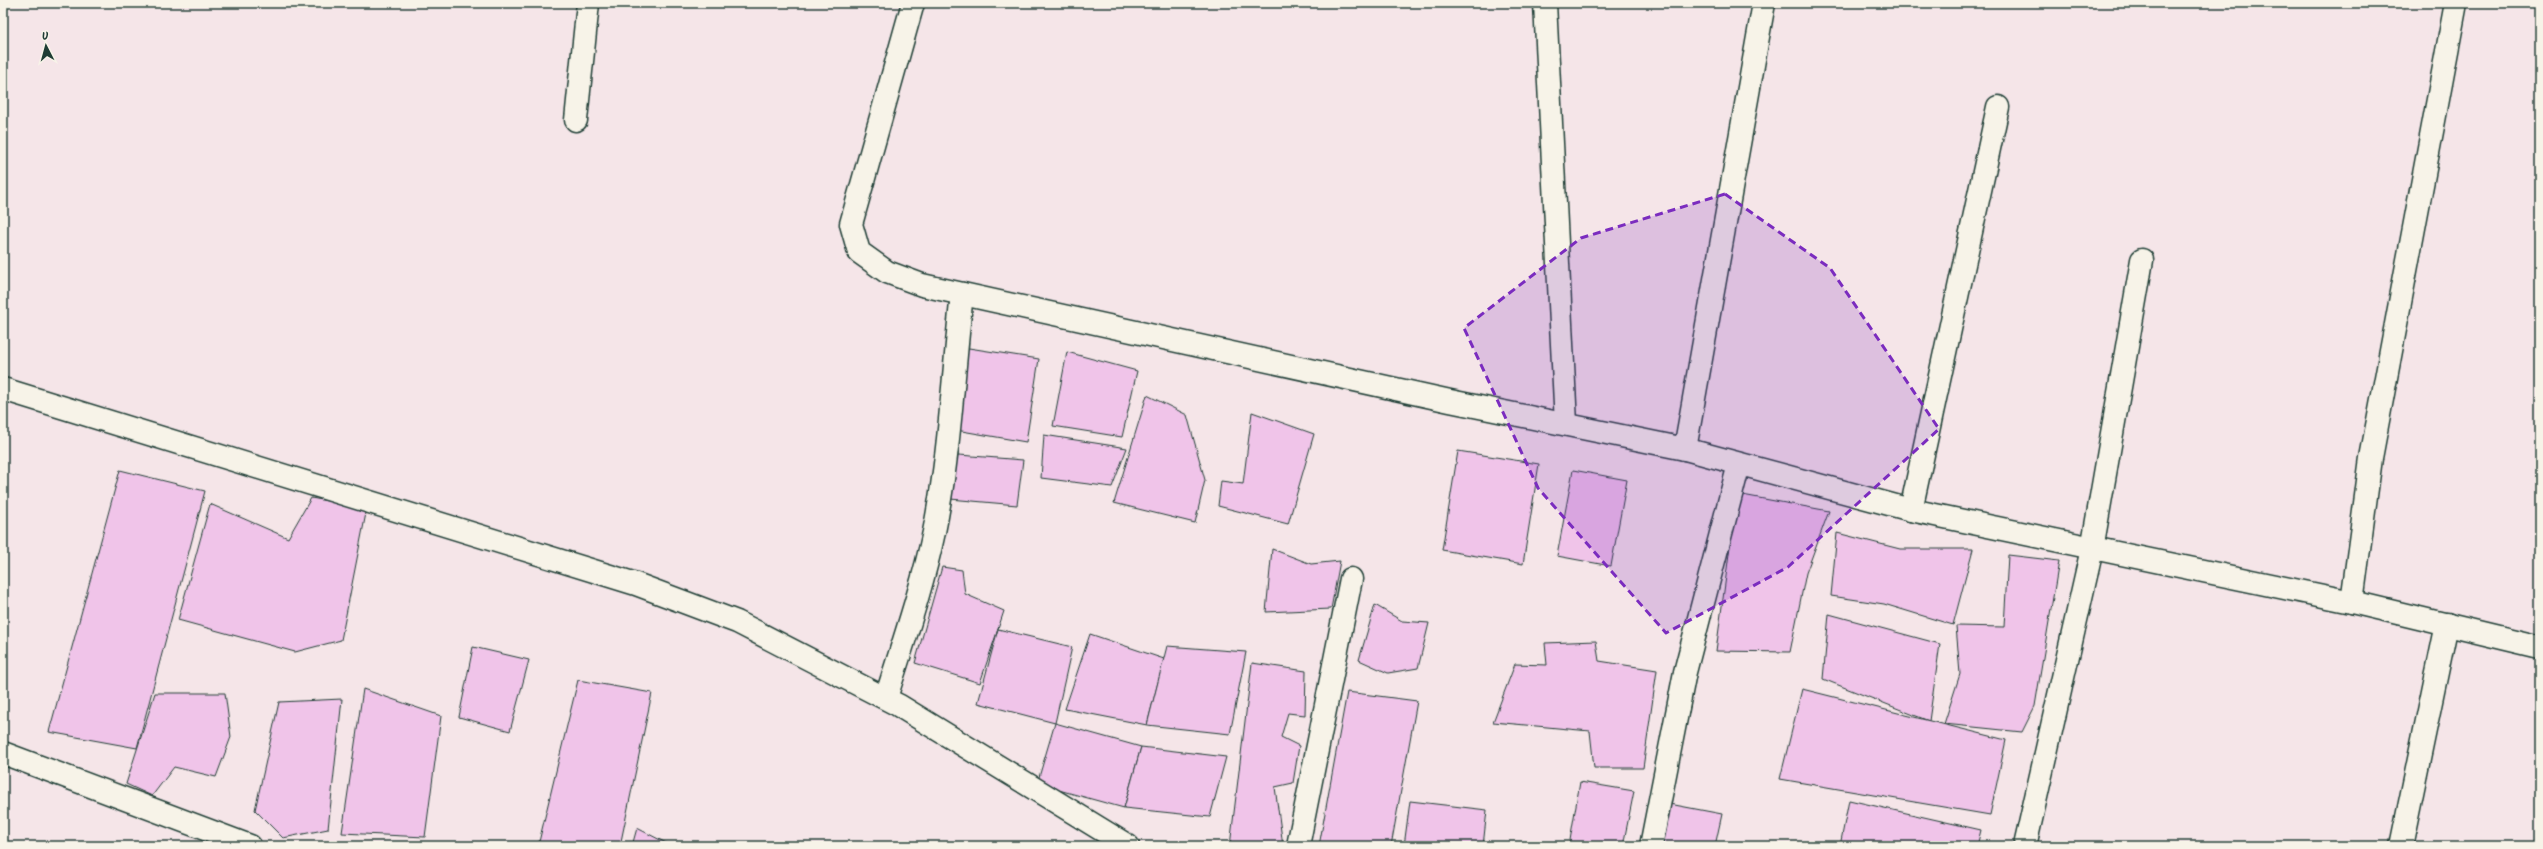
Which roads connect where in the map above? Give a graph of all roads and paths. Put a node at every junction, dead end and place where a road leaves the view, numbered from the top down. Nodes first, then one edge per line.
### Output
1 (588, 3) edge
2 (913, 3) edge
3 (1544, 3) edge
4 (1764, 3) edge
5 (2456, 3) edge
6 (1998, 107) dead end
7 (576, 120) dead end
8 (2142, 260) dead end
9 (962, 294) junction
10 (3, 389) edge
11 (1566, 424) junction
12 (1685, 449) junction
13 (1739, 464) junction
14 (1911, 510) junction
15 (2092, 549) junction
16 (1351, 579) dead end
17 (2352, 602) junction
18 (2447, 624) junction
19 (2540, 647) edge
20 (886, 698) junction
21 (4, 759) edge
22 (250, 846) edge
23 (1128, 846) edge
24 (1298, 846) edge
25 (1651, 846) edge
26 (2025, 846) edge
27 (2401, 846) edge

1 - 7 street
2 - 9 street
3 - 11 street
4 - 12 street
5 - 17 street
6 - 14 street
8 - 15 street
9 - 11 street
9 - 20 street
10 - 20 street
11 - 12 street
12 - 13 street
13 - 14 street
13 - 25 street
14 - 15 street
15 - 17 street
15 - 26 street
16 - 24 street
17 - 18 street
18 - 19 street
18 - 27 street
20 - 23 street
21 - 22 street

